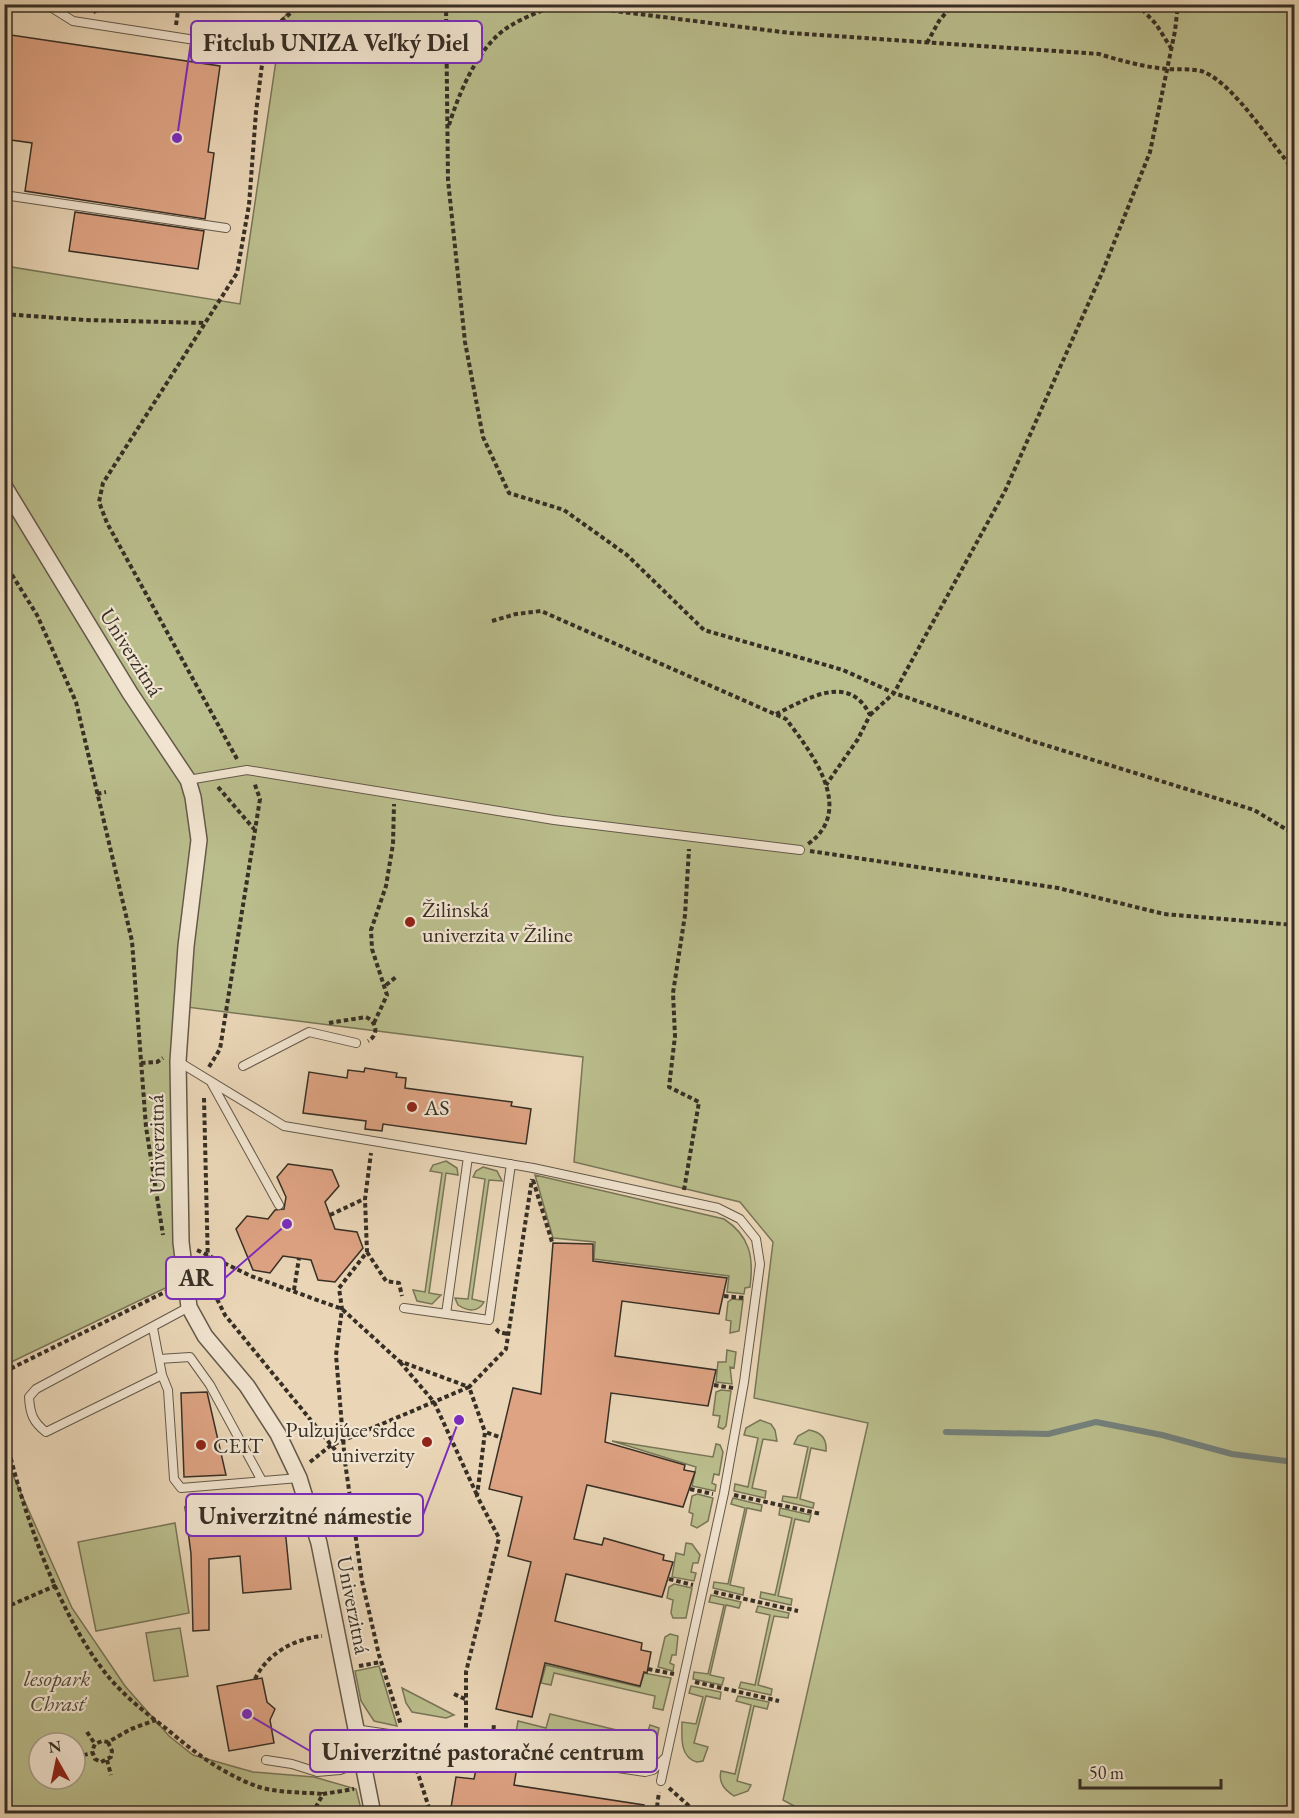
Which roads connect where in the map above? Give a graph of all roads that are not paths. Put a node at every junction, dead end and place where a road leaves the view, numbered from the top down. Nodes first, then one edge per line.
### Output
1 (46, 4) edge
2 (253, 49) dead end
3 (4, 195) edge
4 (226, 228) dead end
5 (4, 486) edge
6 (188, 780) junction
7 (800, 850) road end
8 (356, 1042) dead end
9 (178, 1061) junction
10 (243, 1066) dead end
11 (207, 1078) junction
12 (468, 1157) junction
13 (512, 1164) junction
14 (279, 1205) dead end
15 (189, 1307) junction
16 (404, 1308) road end
17 (446, 1314) junction
18 (153, 1328) junction
19 (159, 1359) junction
20 (162, 1375) junction
21 (298, 1475) junction
22 (262, 1481) junction
23 (355, 1729) junction
24 (667, 1756) junction
25 (266, 1760) dead end
26 (362, 1761) junction
27 (661, 1781) dead end
28 (373, 1814) edge

1 - 2 lane
3 - 4 lane
5 - 6 street, Univerzitná
6 - 7 lane
6 - 9 street, Univerzitná
8 - 10 lane
9 - 11 lane
9 - 15 street, Univerzitná
11 - 12 lane
11 - 14 lane
12 - 13 lane
12 - 17 lane
13 - 17 lane
13 - 24 lane
15 - 18 lane
15 - 21 street, Univerzitná
16 - 17 lane
18 - 19 lane
18 - 20 lane
19 - 20 lane
19 - 22 lane
20 - 22 lane
21 - 22 lane
21 - 23 street, Univerzitná
23 - 24 lane
23 - 26 street, Univerzitná
24 - 27 lane
25 - 26 lane
26 - 28 street, Univerzitná

